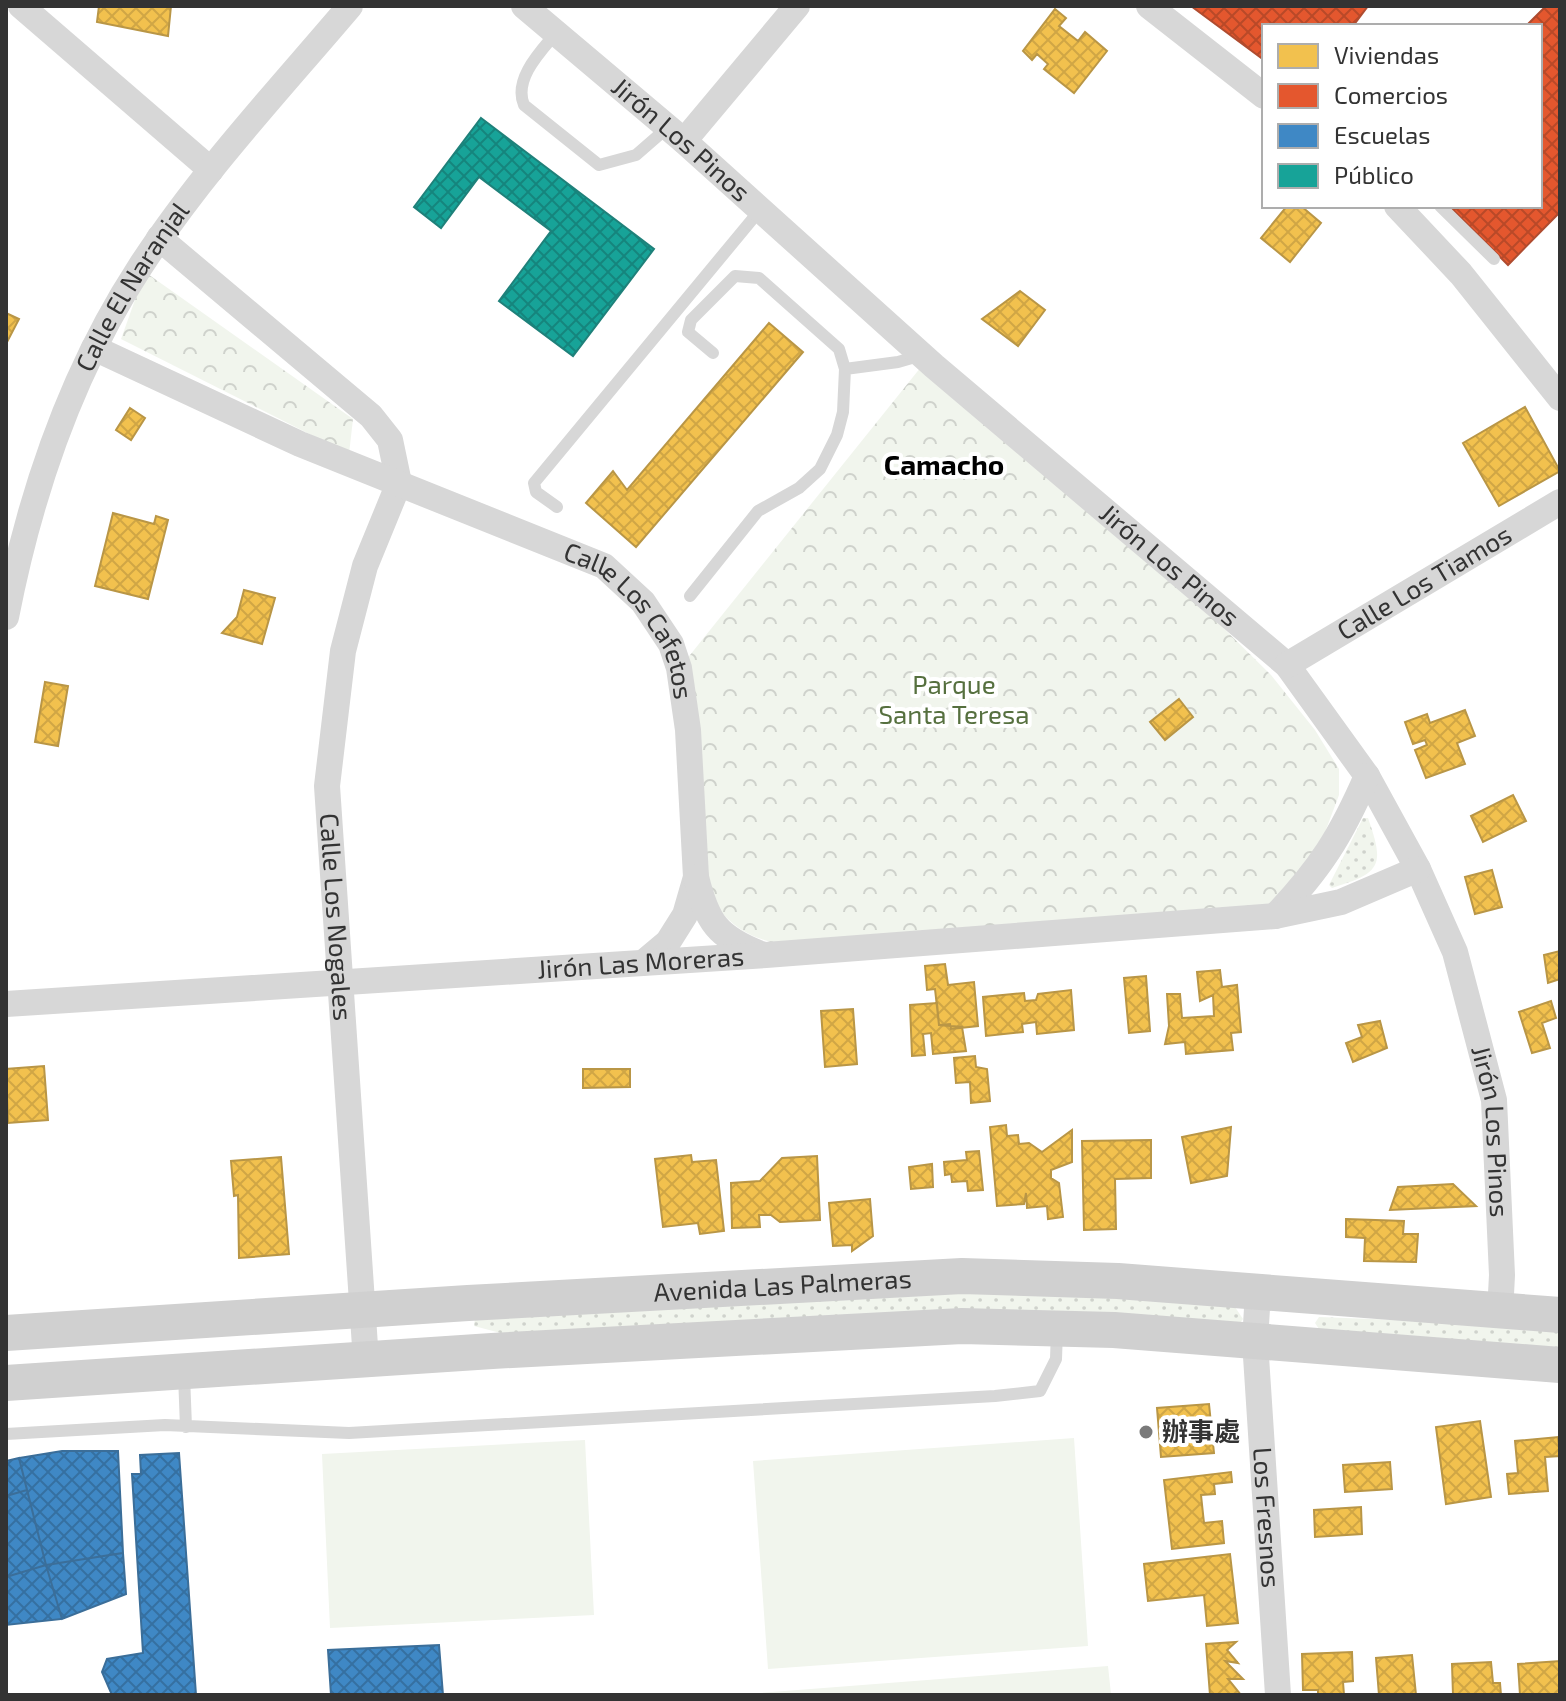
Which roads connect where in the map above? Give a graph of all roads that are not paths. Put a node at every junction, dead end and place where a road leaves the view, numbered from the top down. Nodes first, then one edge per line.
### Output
1 (21, 6) edge
2 (350, 6) edge
3 (524, 6) edge
4 (797, 6) edge
5 (1149, 6) edge
6 (556, 33) junction
7 (1262, 94) edge
8 (675, 134) junction
9 (211, 170) junction
10 (1399, 208) edge
11 (1442, 208) edge
12 (760, 210) junction
13 (159, 238) junction
14 (1494, 259) dead end
15 (94, 348) junction
16 (713, 353) dead end
17 (922, 355) junction
18 (845, 369) junction
19 (1560, 398) edge
20 (399, 483) junction
21 (1560, 502) edge
22 (557, 507) dead end
23 (690, 596) dead end
24 (6, 617) edge
25 (1287, 665) junction
26 (1367, 776) junction
27 (1418, 869) junction
28 (696, 877) junction
29 (1275, 916) junction
30 (766, 955) junction
31 (643, 963) junction
32 (339, 983) junction
33 (6, 1003) edge
34 (1258, 1292) junction
35 (1326, 1299) junction
36 (468, 1303) junction
37 (364, 1310) junction
38 (1500, 1313) junction
39 (287, 1315) junction
40 (1560, 1315) edge
41 (1057, 1328) junction
42 (6, 1333) edge
43 (1255, 1341) junction
44 (1322, 1347) junction
45 (492, 1351) junction
46 (366, 1361) junction
47 (1560, 1365) edge
48 (296, 1366) junction
49 (184, 1372) junction
50 (6, 1383) edge
51 (186, 1427) junction
52 (6, 1434) edge
53 (1278, 1695) edge

1 - 9 street
2 - 9 street, Calle El Naranjal
3 - 6 street, Jirón Los Pinos
4 - 8 street
5 - 7 street
6 - 8 street, Jirón Los Pinos
6 - 8 lane
8 - 12 street, Jirón Los Pinos
9 - 13 street, Calle El Naranjal
10 - 19 street
11 - 14 lane
12 - 17 street, Jirón Los Pinos
12 - 22 lane
13 - 15 street, Calle El Naranjal
13 - 20 street
15 - 20 street, Calle Los Cafetos
15 - 24 street, Calle El Naranjal
16 - 18 lane
17 - 18 lane
17 - 25 street, Jirón Los Pinos
18 - 23 lane
20 - 28 street, Calle Los Cafetos
20 - 32 street, Calle Los Nogales
21 - 25 street, Calle Los Tiamos
25 - 26 street, Jirón Los Pinos
26 - 27 street, Jirón Los Pinos
26 - 29 street
27 - 29 street, Jirón Las Moreras
27 - 38 street, Jirón Los Pinos
28 - 30 street, Calle Los Cafetos
28 - 31 street, Calle Los Cafetos
29 - 30 street, Jirón Las Moreras
30 - 31 street, Jirón Las Moreras
31 - 32 street, Jirón Las Moreras
32 - 33 street, Jirón Las Moreras
32 - 37 street, Calle Los Nogales
34 - 35 main road, Avenida Las Palmeras
34 - 36 main road, Avenida Las Palmeras
34 - 43 street, Los Fresnos
35 - 38 main road, Avenida Las Palmeras
35 - 44 main road
36 - 37 main road, Avenida Las Palmeras
36 - 45 main road
37 - 39 main road, Avenida Las Palmeras
37 - 46 street, Calle Los Nogales
38 - 40 main road, Avenida Las Palmeras
39 - 42 main road, Avenida Las Palmeras
39 - 48 main road
41 - 43 main road, Avenida Las Palmeras
41 - 45 main road, Avenida Las Palmeras
41 - 51 lane
43 - 44 main road, Avenida Las Palmeras
43 - 53 street, Los Fresnos
44 - 47 main road, Avenida Las Palmeras
45 - 46 main road, Avenida Las Palmeras
46 - 48 main road, Avenida Las Palmeras
48 - 49 main road, Avenida Las Palmeras
49 - 50 main road, Avenida Las Palmeras
49 - 51 lane
51 - 52 lane

